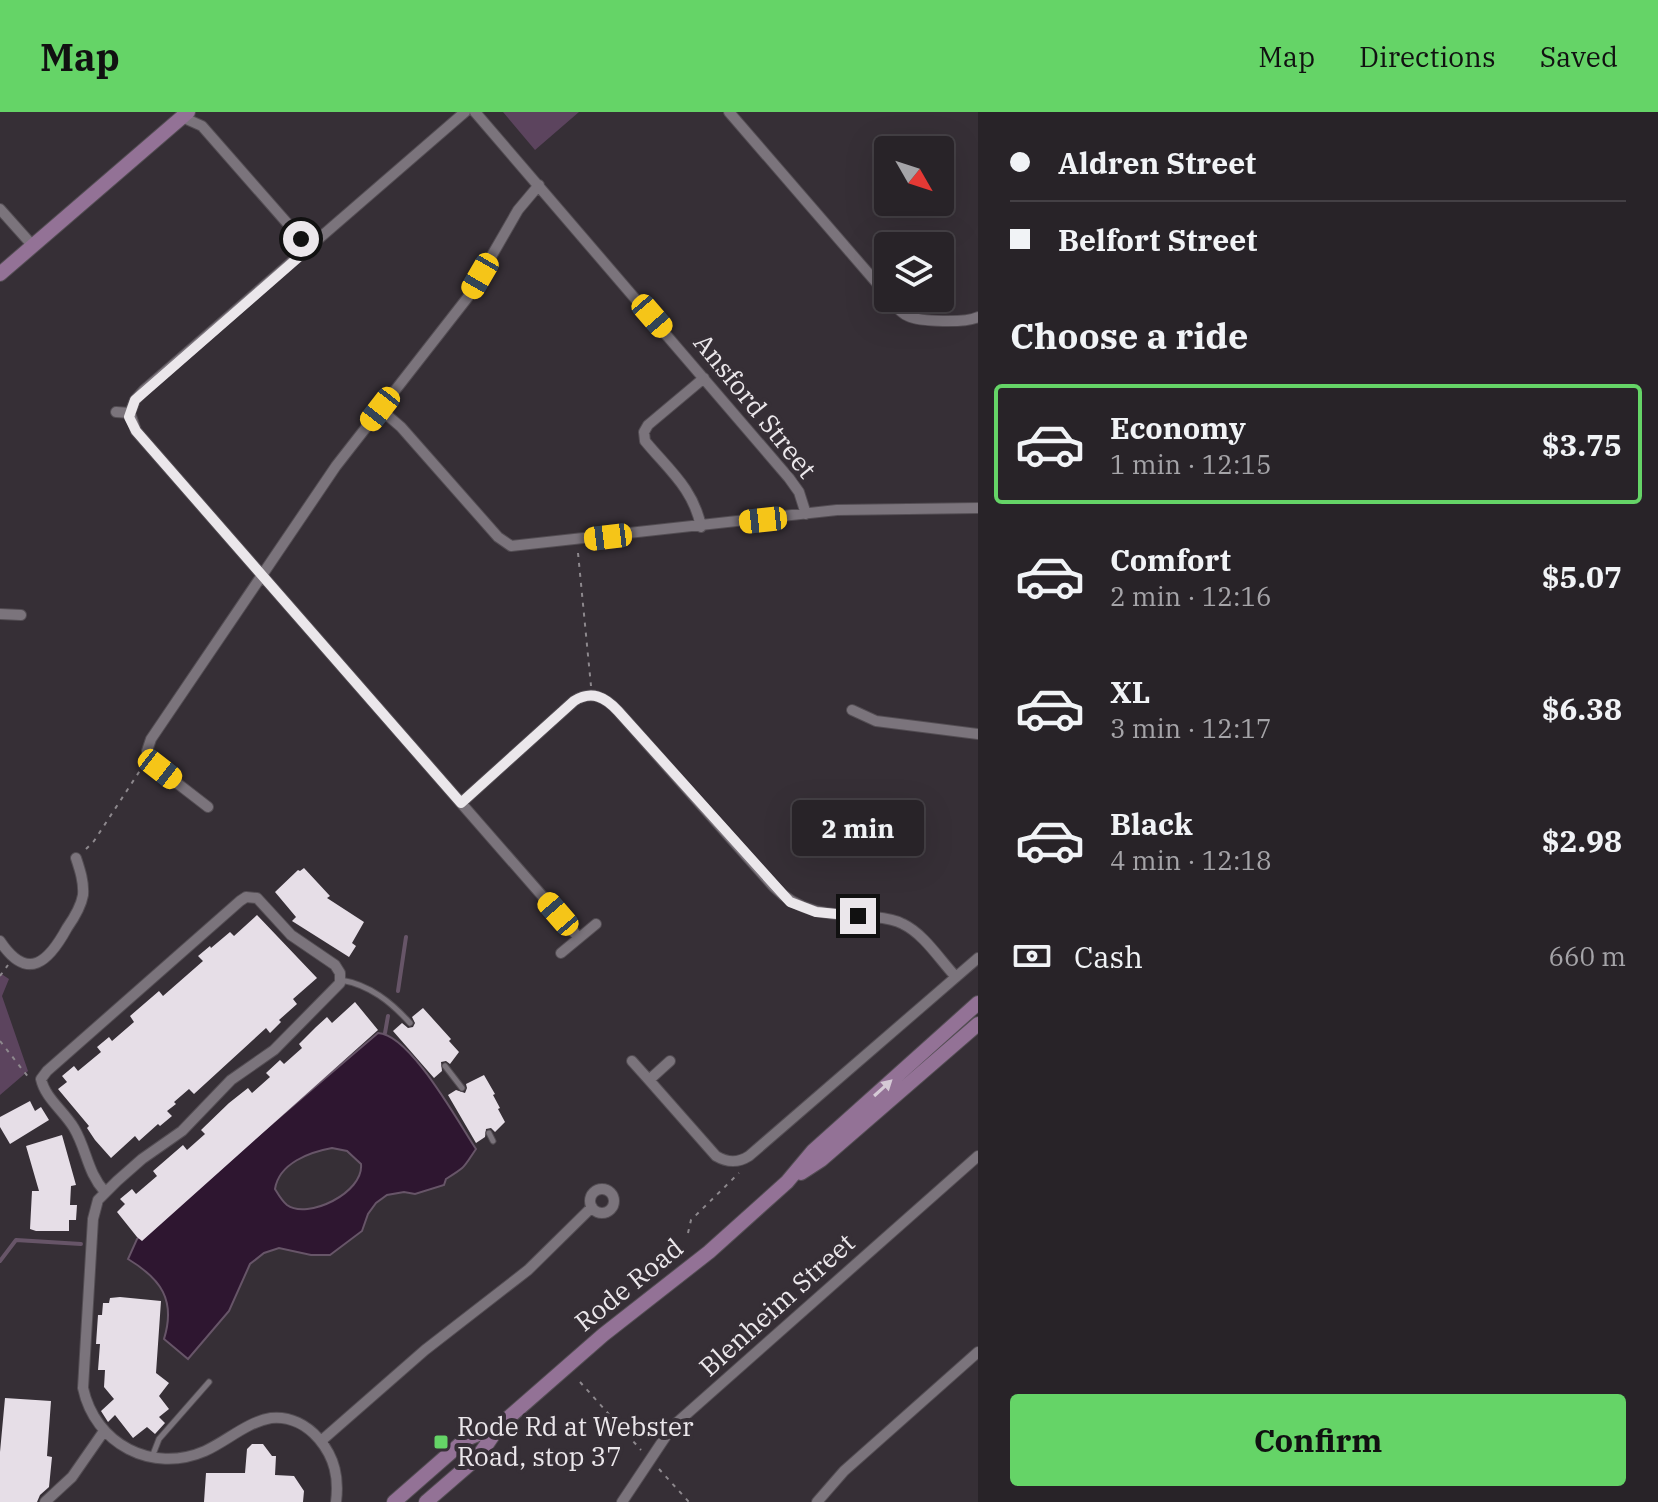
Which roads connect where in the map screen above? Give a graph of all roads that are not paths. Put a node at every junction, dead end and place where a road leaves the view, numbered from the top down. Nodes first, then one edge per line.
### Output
1 (465, 112) edge
2 (475, 112) edge
3 (729, 112) edge
4 (185, 114) edge
5 (539, 185) junction
6 (0, 209) edge
7 (33, 246) junction
8 (309, 248) junction
9 (0, 274) edge
10 (874, 280) edge
11 (902, 312) edge
12 (978, 317) edge
13 (704, 378) junction
14 (380, 409) junction
15 (116, 412) dead end
16 (130, 413) junction
17 (978, 508) edge
18 (806, 514) junction
19 (701, 527) junction
20 (262, 576) junction
21 (0, 614) edge
22 (21, 615) dead end
23 (852, 710) dead end
24 (978, 734) edge
25 (461, 803) junction
26 (208, 807) dead end
27 (76, 858) road end
28 (596, 924) dead end
29 (579, 938) junction
30 (0, 941) edge
31 (561, 953) dead end
32 (978, 958) edge
33 (956, 977) junction
34 (340, 980) junction
35 (978, 1003) edge
36 (410, 1023) dead end
37 (978, 1024) edge
38 (632, 1061) dead end
39 (670, 1061) dead end
40 (445, 1066) dead end
41 (649, 1080) junction
42 (462, 1088) dead end
43 (489, 1133) dead end
44 (493, 1141) dead end
45 (978, 1156) edge
46 (787, 1182) junction
47 (105, 1192) junction
48 (592, 1207) dead end
49 (978, 1352) edge
50 (209, 1382) dead end
51 (500, 1425) junction
52 (104, 1431) junction
53 (321, 1441) junction
54 (152, 1458) junction
55 (45, 1502) edge
56 (336, 1502) edge
57 (394, 1502) edge
58 (426, 1502) edge
59 (622, 1502) edge
60 (817, 1502) edge

1 - 8 street
2 - 5 street, Ansford Street
3 - 10 street
4 - 7 main road
4 - 8 street
5 - 13 street, Ansford Street
5 - 14 street
6 - 7 street
7 - 9 main road
8 - 16 street
11 - 12 street
13 - 18 street, Ansford Street
13 - 19 street
14 - 19 street
14 - 20 street
15 - 16 street
16 - 20 street
17 - 18 street
18 - 19 street
20 - 25 street
20 - 26 street
21 - 22 street
23 - 24 street
25 - 29 street
25 - 33 street
27 - 30 street
28 - 29 street
29 - 31 street
32 - 33 street
33 - 41 street
34 - 36 lane
34 - 47 street
34 - 47 street
46 -> 35 main road, Rode Road
37 - 46 main road, Rode Road
38 - 41 street
39 - 41 street
40 - 42 lane
43 - 44 lane
45 - 59 street, Blenheim Street
46 - 51 main road, Rode Road
47 - 52 street
48 - 53 street
49 - 60 street
50 - 54 lane
51 - 57 main road, Rode Road
51 - 58 main road, Rode Road
52 - 54 street
52 - 55 street
53 - 54 street
53 - 56 street

